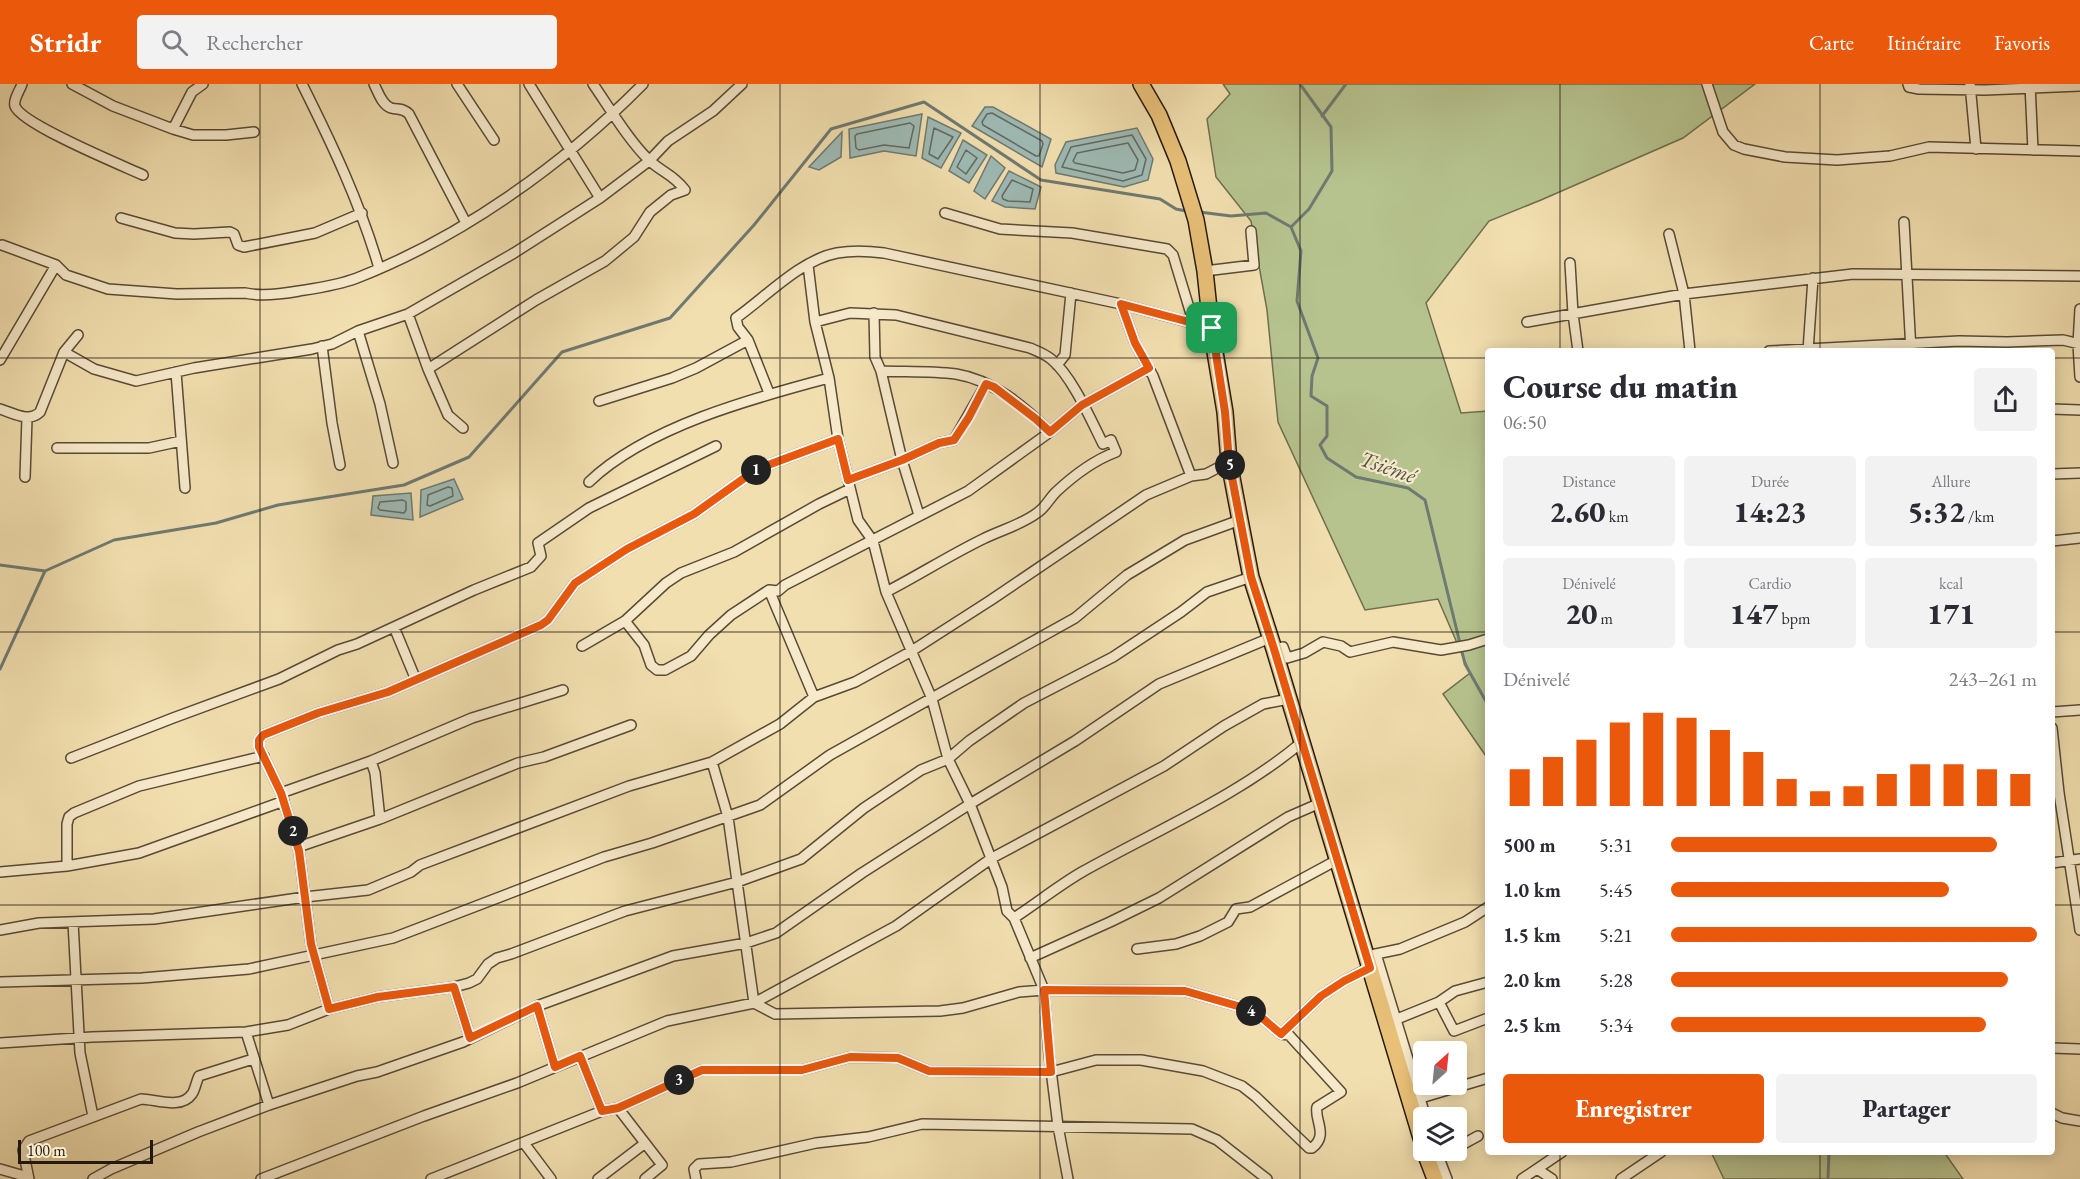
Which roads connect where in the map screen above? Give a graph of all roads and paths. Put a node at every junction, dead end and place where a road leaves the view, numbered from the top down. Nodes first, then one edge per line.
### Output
1 (22, 84) edge
2 (72, 84) edge
3 (203, 84) edge
4 (302, 84) edge
5 (374, 84) edge
6 (457, 84) edge
7 (530, 84) edge
8 (593, 84) edge
9 (643, 84) edge
10 (742, 84) edge
11 (1141, 84) edge
12 (1707, 84) edge
13 (1908, 84) edge
14 (2030, 86) edge
15 (2080, 86) edge
16 (1970, 87) edge
17 (189, 88) edge
18 (613, 114) junction
19 (173, 129) junction
20 (254, 132) dead end
21 (494, 140) dead end
22 (571, 149) junction
23 (1976, 149) junction
24 (2033, 150) junction
25 (2080, 151) edge
26 (649, 161) junction
27 (143, 175) dead end
28 (600, 198) junction
29 (362, 213) junction
30 (945, 213) dead end
31 (121, 218) dead end
32 (1904, 222) dead end
33 (466, 223) junction
34 (1251, 231) dead end
35 (1669, 234) dead end
36 (2, 245) dead end
37 (1570, 263) dead end
38 (56, 265) junction
39 (808, 265) junction
40 (379, 268) junction
41 (1205, 271) junction
42 (1907, 275) junction
43 (2080, 276) edge
44 (1813, 278) junction
45 (1071, 293) junction
46 (1684, 294) junction
47 (1121, 304) junction
48 (2080, 309) edge
49 (873, 313) junction
50 (408, 314) junction
51 (1573, 314) junction
52 (815, 322) junction
53 (1527, 322) dead end
54 (1194, 324) junction
55 (1212, 328) junction
56 (358, 331) junction
57 (78, 335) dead end
58 (748, 340) junction
59 (2079, 344) edge
60 (322, 346) junction
61 (1911, 347) edge
62 (1578, 348) edge
63 (1690, 348) edge
64 (1809, 348) edge
65 (1860, 348) edge
66 (64, 352) junction
67 (0, 360) edge
68 (1057, 365) junction
69 (1149, 368) junction
70 (428, 369) junction
71 (881, 371) junction
72 (176, 372) junction
73 (2080, 377) edge
74 (829, 378) junction
75 (986, 384) junction
76 (769, 393) junction
77 (599, 401) dead end
78 (1082, 405) junction
79 (0, 409) edge
80 (2055, 409) edge
81 (2080, 410) edge
82 (27, 418) junction
83 (463, 428) dead end
84 (1050, 432) junction
85 (838, 439) junction
86 (181, 441) junction
87 (716, 446) dead end
88 (57, 448) dead end
89 (902, 460) junction
90 (1229, 462) junction
91 (393, 463) dead end
92 (340, 465) dead end
93 (2080, 473) edge
94 (2055, 474) edge
95 (1191, 476) junction
96 (25, 477) dead end
97 (589, 482) dead end
98 (849, 485) junction
99 (185, 488) dead end
100 (919, 515) junction
101 (1240, 520) junction
102 (2080, 538) edge
103 (873, 541) junction
104 (2055, 541) edge
105 (1251, 577) junction
106 (769, 590) junction
107 (886, 592) junction
108 (625, 621) junction
109 (394, 627) junction
110 (1485, 640) edge
111 (1272, 644) junction
112 (582, 646) dead end
113 (910, 652) junction
114 (416, 680) junction
115 (563, 690) dead end
116 (814, 697) junction
117 (932, 699) junction
118 (1289, 699) junction
119 (2080, 710) edge
120 (2055, 712) edge
121 (631, 725) dead end
122 (1302, 742) junction
123 (264, 756) junction
124 (2055, 756) edge
125 (71, 758) dead end
126 (948, 759) junction
127 (371, 761) junction
128 (712, 762) junction
129 (282, 797) junction
130 (1320, 803) junction
131 (970, 804) junction
132 (728, 817) junction
133 (380, 819) junction
134 (298, 847) junction
135 (992, 858) junction
136 (1337, 860) junction
137 (2080, 860) edge
138 (2069, 861) junction
139 (2055, 863) edge
140 (67, 866) junction
141 (0, 872) edge
142 (737, 882) junction
143 (305, 897) junction
144 (1485, 909) edge
145 (1014, 918) junction
146 (73, 922) junction
147 (0, 930) edge
148 (2080, 930) edge
149 (746, 944) junction
150 (1137, 949) dead end
151 (313, 956) junction
152 (1030, 958) junction
153 (1370, 959) junction
154 (77, 979) junction
155 (0, 982) edge
156 (1485, 983) edge
157 (454, 987) junction
158 (1044, 990) junction
159 (1439, 1002) junction
160 (754, 1003) junction
161 (537, 1006) junction
162 (329, 1009) junction
163 (1485, 1018) edge
164 (1396, 1019) junction
165 (246, 1032) junction
166 (1281, 1034) junction
167 (79, 1038) junction
168 (470, 1038) junction
169 (0, 1043) edge
170 (2055, 1048) edge
171 (2080, 1050) edge
172 (580, 1056) junction
173 (253, 1059) junction
174 (555, 1067) junction
175 (1051, 1072) junction
176 (1485, 1079) edge
177 (1414, 1100) junction
178 (269, 1105) junction
179 (1416, 1107) edge
180 (1419, 1107) edge
181 (618, 1108) junction
182 (602, 1111) junction
183 (2055, 1114) edge
184 (93, 1116) junction
185 (2080, 1121) edge
186 (1058, 1126) junction
187 (1478, 1136) dead end
188 (1467, 1142) edge
189 (524, 1143) junction
190 (644, 1144) junction
191 (1558, 1155) edge
192 (1657, 1155) edge
193 (1432, 1161) edge
194 (1436, 1161) edge
195 (0, 1169) edge
196 (1537, 1169) junction
197 (112, 1174) edge
198 (29, 1178) edge
199 (93, 1179) edge
200 (261, 1179) edge
201 (430, 1179) edge
202 (551, 1179) edge
203 (598, 1179) edge
204 (645, 1179) edge
205 (696, 1179) edge
206 (1068, 1179) edge
207 (1267, 1179) edge
208 (1435, 1179) edge
209 (1447, 1179) edge
210 (1522, 1179) edge
211 (1552, 1179) edge
212 (1622, 1179) edge

1 - 27 street
2 - 19 street
3 - 17 street
4 - 29 street
5 - 33 street
6 - 21 street
7 - 22 street
8 - 18 street
9 - 18 street
10 - 26 street
11 - 41 main road
12 - 23 street
13 - 16 street
14 - 15 street
14 - 16 street
14 - 24 street
16 - 23 street
17 - 19 street
18 - 22 street
18 - 26 street
19 - 20 street
22 - 28 street
22 - 33 street
23 - 24 street
24 - 25 street
26 - 28 street
26 - 70 street
28 - 50 street
29 - 31 street
29 - 40 street
30 - 54 street
32 - 42 street
33 - 40 street
34 - 41 street
35 - 46 street
36 - 38 street
37 - 51 street
38 - 40 street
38 - 67 street
39 - 45 street
39 - 52 street
39 - 58 street
41 - 55 main road
42 - 43 street
42 - 44 street
42 - 61 street
44 - 46 street
44 - 64 street
45 - 47 street
45 - 68 street
46 - 51 street
46 - 63 street
47 - 54 street
47 - 69 street
48 - 59 street
49 - 52 street
49 - 68 street
49 - 71 street
50 - 56 street
50 - 70 street
51 - 53 street
51 - 62 street
52 - 74 street
54 - 55 street
55 - 90 main road
56 - 60 street
56 - 91 street
57 - 66 street
58 - 76 street
58 - 77 street
59 - 61 street
59 - 73 street
60 - 72 street
60 - 92 street
61 - 65 street
66 - 72 street
66 - 82 street
68 - 78 street
69 - 78 street
69 - 95 street
70 - 83 street
71 - 75 street
71 - 89 street
72 - 86 street
74 - 76 street
74 - 85 street
75 - 84 street
75 - 89 street
76 - 97 street
78 - 84 street
78 - 107 street
79 - 82 street
80 - 81 street
82 - 96 street
84 - 100 street
85 - 98 street
85 - 114 street
86 - 88 street
86 - 99 street
87 - 109 street
89 - 98 street
89 - 100 street
90 - 95 street
90 - 101 main road
93 - 94 street
95 - 113 street
98 - 103 street
98 - 108 street
100 - 103 street
101 - 105 main road
101 - 117 street
102 - 104 street
103 - 106 street
103 - 107 street
105 - 111 main road
105 - 126 street
106 - 108 street
106 - 116 street
107 - 113 street
108 - 112 street
109 - 114 street
109 - 125 street
110 - 111 street
111 - 118 main road
111 - 131 street
113 - 116 street
113 - 117 street
114 - 123 street
115 - 127 street
116 - 128 street
117 - 126 street
117 - 132 street
118 - 122 main road
118 - 135 street
119 - 120 street
121 - 133 street
122 - 130 main road
122 - 145 street
123 - 129 street
123 - 140 street
124 - 138 street
126 - 131 street
126 - 142 street
127 - 129 street
127 - 133 street
128 - 132 street
128 - 143 street
129 - 134 street
129 - 140 street
130 - 136 main road
130 - 152 street
131 - 135 street
131 - 149 street
132 - 142 street
132 - 151 street
133 - 134 street
134 - 143 street
135 - 145 street
135 - 160 street
136 - 150 street
136 - 153 main road
137 - 138 street
138 - 139 street
138 - 148 street
140 - 141 street
142 - 149 street
142 - 157 street
143 - 146 street
143 - 151 street
144 - 153 street
145 - 152 street
146 - 147 street
146 - 154 street
149 - 160 street
149 - 161 street
151 - 154 street
151 - 162 street
152 - 158 street
153 - 164 street
153 - 166 street
153 - 177 main road
154 - 155 street
154 - 167 street
156 - 159 street
157 - 162 street
157 - 168 street
158 - 160 street
158 - 166 street
158 - 175 street
159 - 163 street
159 - 164 street
160 - 172 street
161 - 168 street
161 - 174 street
162 - 165 street
164 - 177 street
165 - 167 street
165 - 173 street
166 - 175 street
167 - 169 street
167 - 184 street
168 - 178 street
170 - 171 street
172 - 174 street
172 - 182 street
173 - 178 street
173 - 184 street
174 - 200 street
175 - 181 street
175 - 186 street
176 - 177 street
177 - 179 main road
177 - 180 street
178 - 197 street
181 - 182 street
181 - 190 street
182 - 189 street
183 - 185 street
184 - 198 street
186 - 205 street
186 - 206 street
186 - 207 street
187 - 188 street
189 - 201 street
189 - 202 street
190 - 203 street
190 - 204 street
191 - 196 street
192 - 212 street
193 - 208 main road
194 - 209 street
195 - 198 street
196 - 210 street
196 - 211 street
197 - 199 street

